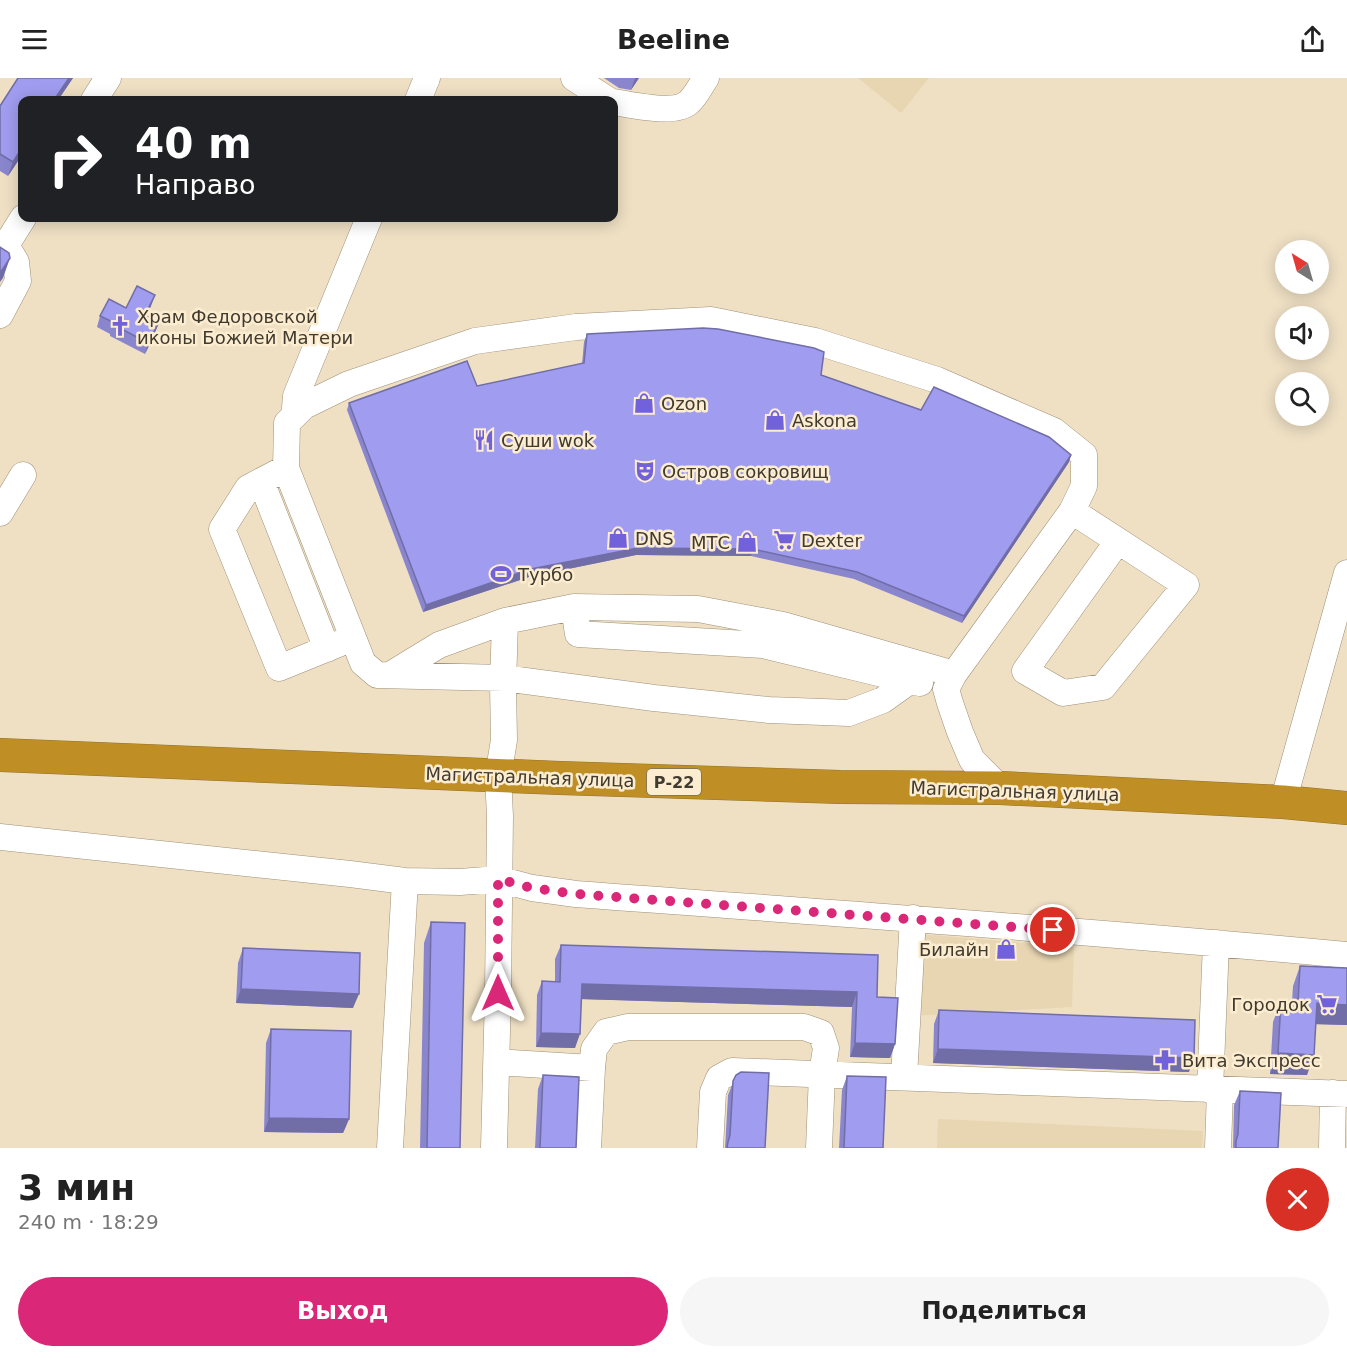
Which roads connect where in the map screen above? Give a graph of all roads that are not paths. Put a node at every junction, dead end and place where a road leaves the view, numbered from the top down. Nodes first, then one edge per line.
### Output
1 (108, 78) edge
2 (427, 78) edge
3 (574, 78) edge
4 (706, 78) edge
5 (97, 96) edge
6 (420, 96) edge
7 (602, 96) edge
8 (618, 103) edge
9 (20, 222) edge
10 (367, 222) edge
11 (3, 243) edge
12 (0, 315) edge
13 (297, 413) junction
14 (286, 468) junction
15 (23, 475) dead end
16 (261, 481) junction
17 (1072, 511) junction
18 (0, 513) edge
19 (1118, 541) junction
20 (1347, 573) edge
21 (506, 621) junction
22 (762, 633) junction
23 (353, 638) junction
24 (327, 649) junction
25 (390, 675) junction
26 (504, 678) junction
27 (911, 680) junction
28 (950, 688) junction
29 (0, 755) edge
30 (498, 776) junction
31 (1000, 788) junction
32 (1283, 802) junction
33 (1347, 808) edge
34 (0, 837) edge
35 (498, 879) junction
36 (405, 881) junction
37 (913, 918) junction
38 (1216, 943) junction
39 (1347, 956) edge
40 (497, 1062) junction
41 (592, 1068) junction
42 (822, 1074) junction
43 (904, 1077) junction
44 (1215, 1090) junction
45 (1340, 1093) edge
46 (390, 1148) edge
47 (494, 1148) edge
48 (588, 1148) edge
49 (710, 1148) edge
50 (819, 1148) edge
51 (1218, 1148) edge
52 (1332, 1148) edge

1 - 5 street
2 - 6 street
3 - 7 street
4 - 8 street
9 - 11 street
10 - 13 street
11 - 12 street
13 - 14 street
13 - 17 street
14 - 16 street
14 - 23 street
15 - 18 street
16 - 24 street
16 - 24 street
17 - 19 street
17 - 28 street
19 - 19 street
20 - 32 street
21 - 22 street
21 - 25 street
21 - 26 street
22 - 27 street
22 - 28 street
23 - 24 street
23 - 25 street
25 - 26 street
26 - 27 street
26 - 30 street
27 - 28 street
28 - 31 street
29 - 30 highway, Магистральная улица / Р-22
30 - 31 highway, Магистральная улица / Р-22
30 - 35 street
31 - 32 highway, Магистральная улица / Р-22
32 - 33 highway, Магистральная улица / Р-22
34 - 36 street
35 - 36 street
35 - 37 street
35 - 40 street
36 - 46 street
37 - 38 street
37 - 43 street
38 - 39 street
38 - 44 street
40 - 41 street
40 - 47 street
41 - 42 street
41 - 48 street
42 - 43 street
42 - 49 street
42 - 50 street
43 - 44 street
44 - 45 street
44 - 51 street
45 - 52 street

